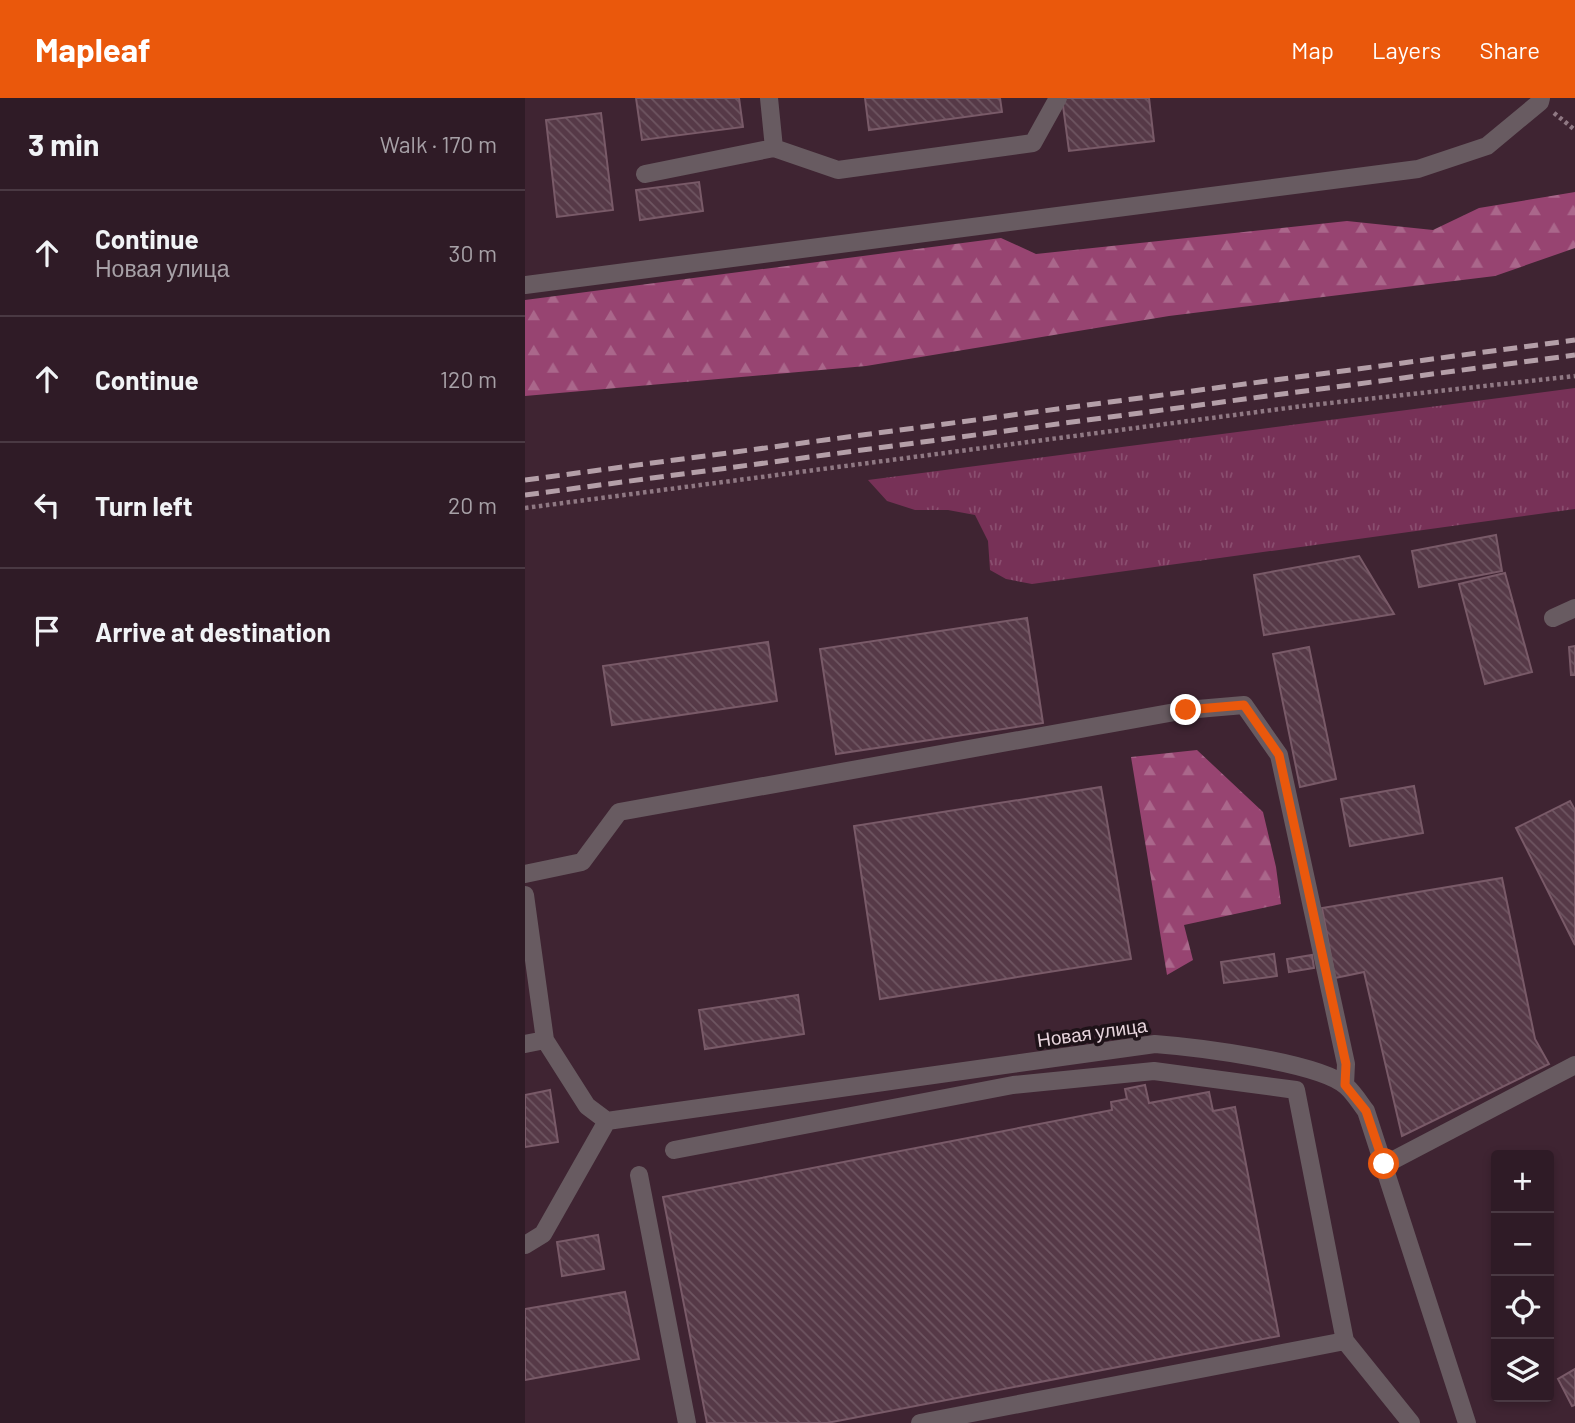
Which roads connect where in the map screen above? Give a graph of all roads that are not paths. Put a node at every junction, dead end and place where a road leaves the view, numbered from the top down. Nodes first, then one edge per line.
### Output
1 (769, 98) edge
2 (1058, 98) edge
3 (1541, 98) edge
4 (774, 148) junction
5 (645, 174) dead end
6 (525, 285) edge
7 (1575, 608) edge
8 (1553, 618) dead end
9 (525, 874) edge
10 (525, 895) edge
11 (545, 1040) junction
12 (525, 1044) edge
13 (1575, 1065) edge
14 (1345, 1085) junction
15 (607, 1121) junction
16 (674, 1150) dead end
17 (1384, 1164) junction
18 (639, 1175) dead end
19 (525, 1245) edge
20 (1345, 1341) junction
21 (687, 1423) edge
22 (921, 1423) edge
23 (1411, 1423) edge
24 (1467, 1423) edge

1 - 4 street
2 - 4 street
3 - 6 street
4 - 5 street
7 - 8 street
9 - 14 street
10 - 11 street
11 - 12 street
11 - 15 street
13 - 17 street
14 - 15 street, Новая улица
14 - 17 street, Новая улица
15 - 19 street
16 - 20 street
17 - 24 street, Новая улица
18 - 21 street
20 - 22 street
20 - 23 street

